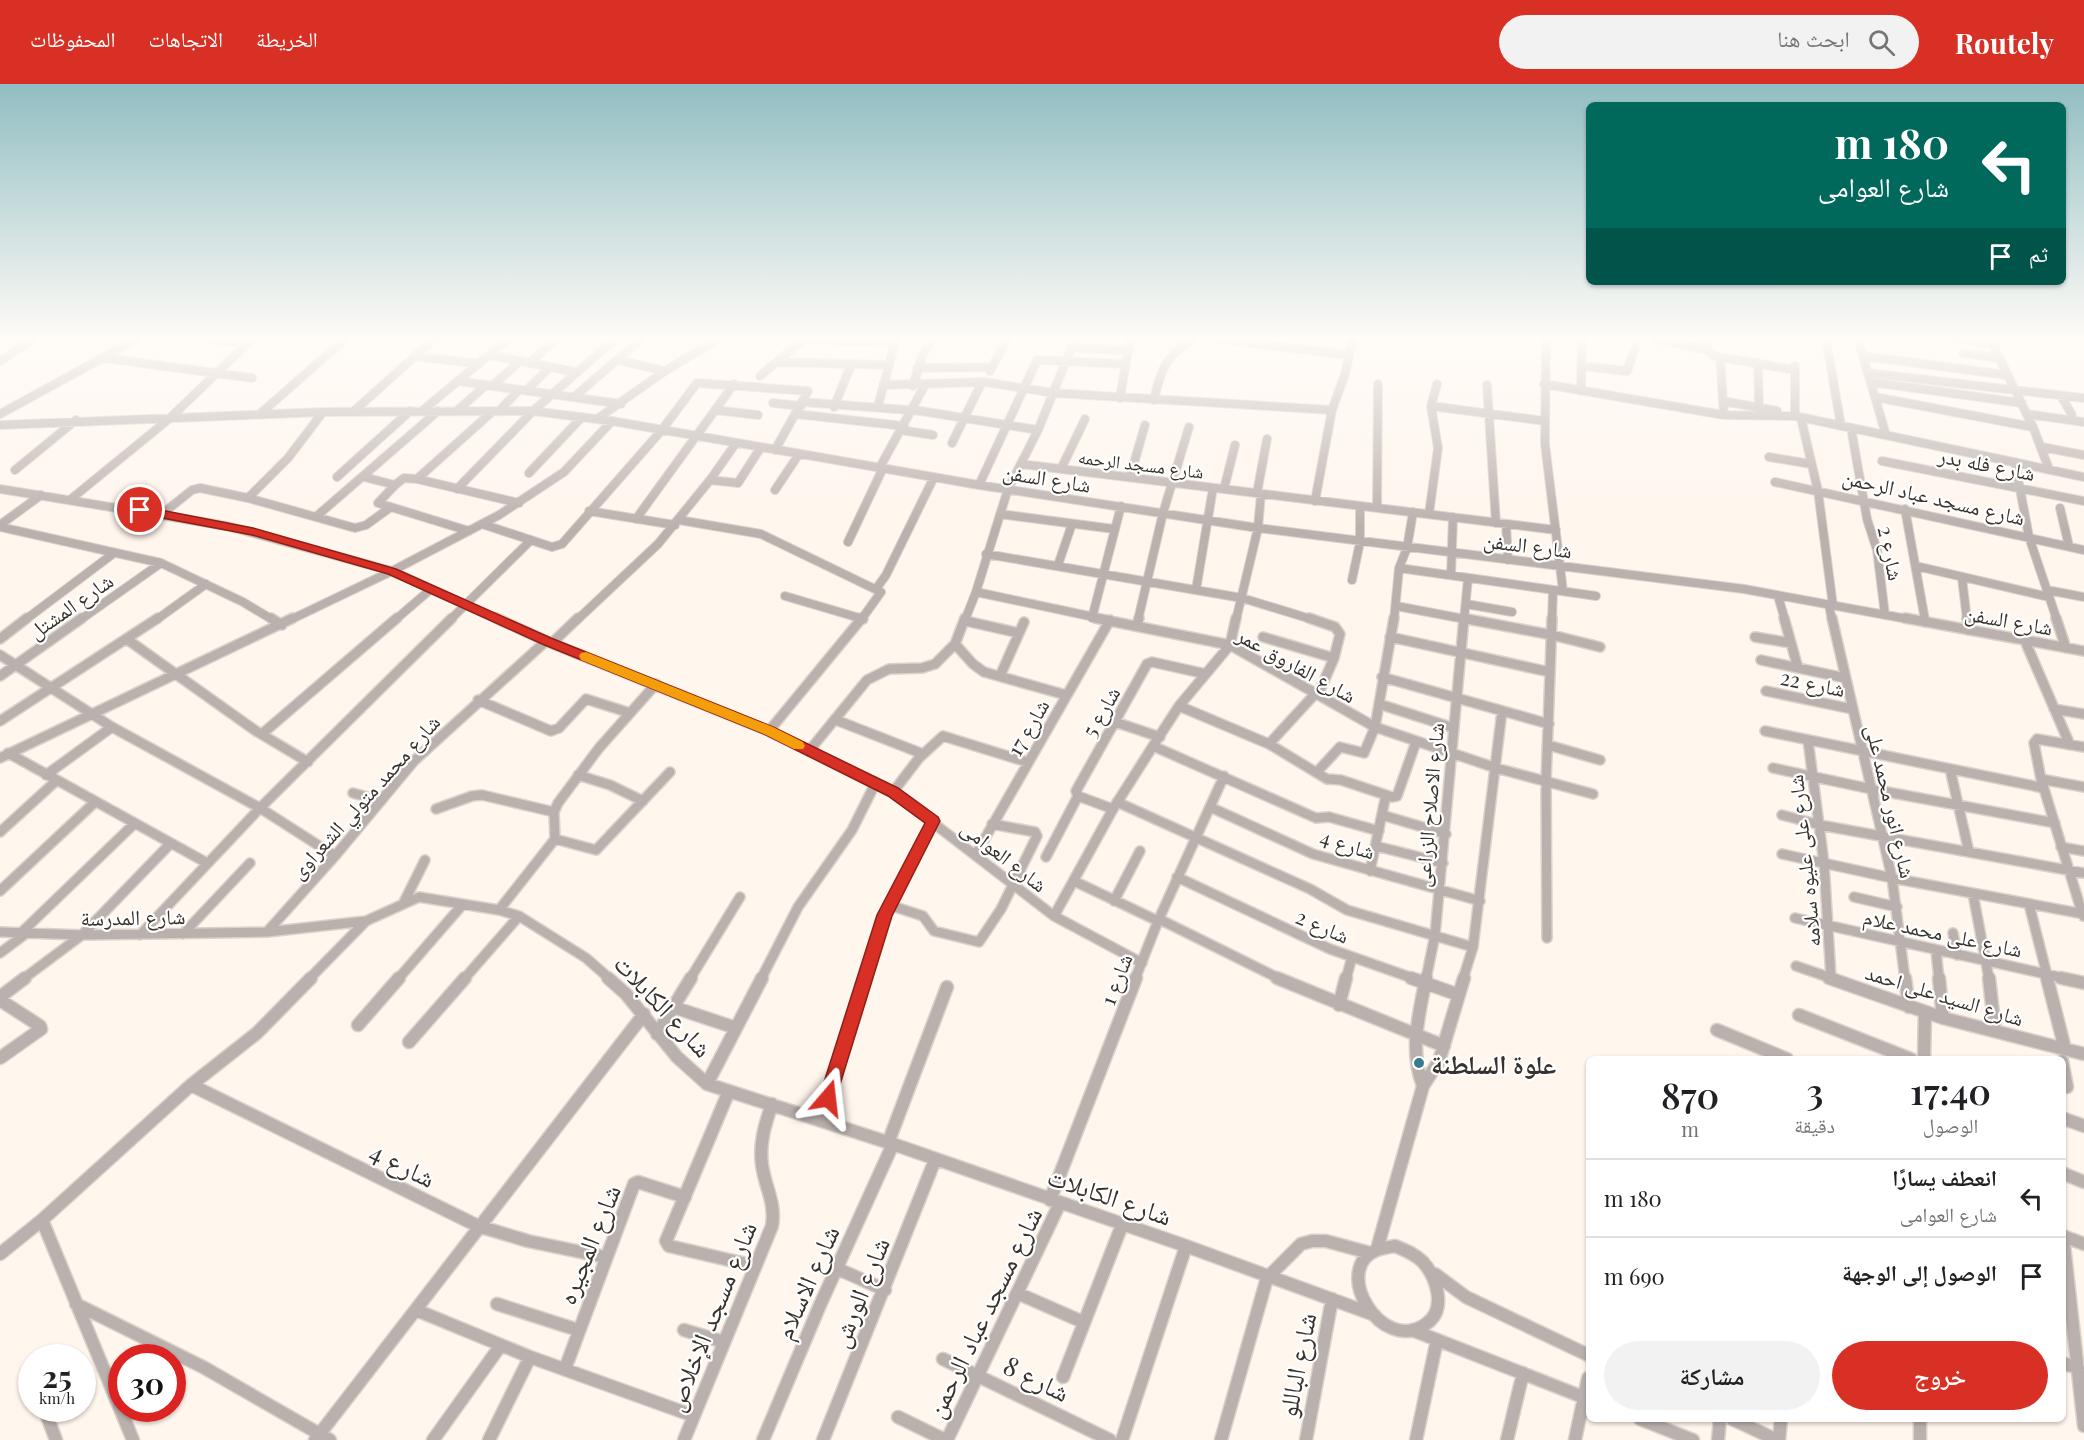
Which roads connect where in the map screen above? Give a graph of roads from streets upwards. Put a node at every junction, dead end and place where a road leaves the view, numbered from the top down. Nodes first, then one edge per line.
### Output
1 (20, 402) edge
2 (186, 402) edge
3 (273, 402) edge
4 (364, 402) edge
5 (432, 402) edge
6 (468, 402) edge
7 (507, 402) edge
8 (543, 402) edge
9 (609, 402) edge
10 (681, 402) edge
11 (721, 402) edge
12 (879, 402) edge
13 (916, 402) edge
14 (972, 402) edge
15 (1019, 402) edge
16 (1050, 402) edge
17 (1195, 402) edge
18 (1335, 402) edge
19 (1378, 402) edge
20 (1432, 402) edge
21 (1488, 402) edge
22 (1544, 402) edge
23 (1648, 402) edge
24 (1723, 402) edge
25 (1730, 402) edge
26 (1758, 402) edge
27 (1797, 402) edge
28 (1837, 402) edge
29 (1876, 402) edge
30 (1898, 402) edge
31 (2017, 402) edge
32 (2065, 402) edge
33 (773, 403) dead end
34 (2022, 403) joint
35 (621, 404) joint
36 (802, 404) junction
37 (836, 404) junction
38 (878, 406) junction
39 (1431, 406) junction
40 (1758, 407) junction
41 (913, 409) junction
42 (458, 410) junction
43 (715, 410) junction
44 (1332, 410) junction
45 (323, 411) junction
46 (410, 411) junction
47 (422, 411) junction
48 (438, 411) junction
49 (496, 411) junction
50 (533, 411) junction
51 (353, 412) junction
52 (261, 413) junction
53 (1488, 413) junction
54 (0, 414) edge
55 (796, 414) junction
56 (2027, 414) junction
57 (758, 415) dead end
58 (965, 415) junction
59 (1724, 415) junction
60 (1781, 415) junction
61 (2072, 415) dead end
62 (582, 417) junction
63 (1798, 417) junction
64 (829, 418) junction
65 (169, 419) junction
66 (597, 419) junction
67 (1085, 419) dead end
68 (76, 420) junction
69 (612, 421) junction
70 (1545, 421) junction
71 (2084, 422) edge
72 (1008, 424) junction
73 (0, 425) edge
74 (1146, 425) dead end
75 (1841, 426) junction
76 (1189, 427) dead end
77 (2033, 427) junction
78 (902, 428) junction
79 (1851, 428) junction
80 (1038, 430) junction
81 (661, 431) junction
82 (933, 435) dead end
83 (1886, 435) junction
84 (695, 436) junction
85 (1267, 439) dead end
86 (736, 443) junction
87 (952, 443) dead end
88 (1235, 445) dead end
89 (761, 447) junction
90 (2042, 447) junction
91 (775, 450) junction
92 (799, 454) junction
93 (2084, 455) edge
94 (1769, 457) dead end
95 (1882, 461) dead end
96 (2015, 462) junction
97 (1021, 464) junction
98 (1811, 464) junction
99 (881, 468) junction
100 (1061, 469) junction
101 (2049, 469) junction
102 (15, 470) dead end
103 (529, 473) dead end
104 (337, 477) dead end
105 (363, 477) junction
106 (934, 477) junction
107 (1130, 477) junction
108 (2084, 477) edge
109 (417, 479) junction
110 (710, 480) junction
111 (1173, 482) junction
112 (1775, 482) dead end
113 (395, 485) junction
114 (979, 485) junction
115 (1213, 488) junction
116 (2020, 488) junction
117 (0, 489) edge
118 (457, 489) junction
119 (1008, 489) junction
120 (1224, 489) junction
121 (775, 490) dead end
122 (1818, 491) junction
123 (1259, 493) junction
124 (41, 495) junction
125 (248, 498) junction
126 (71, 499) junction
127 (1864, 500) junction
128 (1315, 501) junction
129 (2084, 501) edge
130 (519, 503) junction
131 (1121, 506) junction
132 (1360, 506) junction
133 (391, 507) junction
134 (1377, 508) junction
135 (2060, 508) dead end
136 (1905, 509) junction
137 (589, 511) junction
138 (1413, 512) junction
139 (162, 513) junction
140 (1163, 513) junction
141 (1000, 514) junction
142 (1429, 514) junction
143 (318, 515) junction
144 (1453, 517) junction
145 (636, 519) junction
146 (1208, 520) junction
147 (677, 522) junction
148 (1496, 523) junction
149 (482, 524) junction
150 (1072, 524) junction
151 (1506, 524) junction
152 (0, 526) edge
153 (1258, 528) junction
154 (1114, 529) junction
155 (1556, 530) junction
156 (469, 531) junction
157 (2030, 537) junction
158 (531, 540) junction
159 (848, 542) dead end
160 (1360, 542) junction
161 (2069, 546) junction
162 (1407, 548) junction
163 (2084, 549) edge
164 (114, 553) junction
165 (1451, 553) junction
166 (986, 554) junction
167 (1508, 560) junction
168 (160, 563) junction
169 (1058, 565) junction
170 (1559, 566) junction
171 (1916, 566) junction
172 (1399, 568) junction
173 (392, 571) junction
174 (1104, 573) junction
175 (1451, 575) junction
176 (1468, 578) junction
177 (1962, 578) junction
178 (1352, 580) dead end
179 (1148, 581) junction
180 (206, 584) junction
181 (431, 589) junction
182 (876, 589) junction
183 (1196, 590) junction
184 (1558, 590) junction
185 (976, 592) junction
186 (2048, 593) junction
187 (785, 596) dead end
188 (1596, 596) dead end
189 (1778, 596) junction
190 (2084, 597) edge
191 (1242, 598) junction
192 (1466, 604) junction
193 (466, 605) junction
194 (1831, 605) junction
195 (1396, 606) junction
196 (1512, 612) dead end
197 (1885, 615) junction
198 (1092, 618) junction
199 (863, 619) junction
200 (1465, 619) junction
201 (1110, 620) junction
202 (966, 621) junction
203 (1024, 622) dead end
204 (1925, 622) junction
205 (282, 625) junction
206 (1137, 626) junction
207 (1968, 630) junction
208 (1019, 633) junction
209 (1552, 634) junction
210 (1263, 637) dead end
211 (1390, 637) junction
212 (1755, 637) dead end
213 (0, 639) edge
214 (128, 640) junction
215 (2025, 641) junction
216 (549, 642) junction
217 (1791, 643) junction
218 (955, 644) junction
219 (1230, 645) junction
220 (1600, 647) dead end
221 (2066, 648) junction
222 (2084, 651) edge
223 (1462, 653) junction
224 (0, 655) edge
225 (1334, 658) junction
226 (1761, 660) dead end
227 (17, 665) junction
228 (1798, 668) junction
229 (1550, 672) junction
230 (1206, 674) junction
231 (177, 675) junction
232 (0, 676) edge
233 (1000, 676) junction
234 (1382, 677) junction
235 (1845, 678) junction
236 (656, 684) junction
237 (52, 688) junction
238 (1766, 691) dead end
239 (1066, 694) junction
240 (1317, 694) junction
241 (1458, 699) junction
242 (478, 700) junction
243 (1379, 704) junction
244 (1179, 706) junction
245 (1852, 709) junction
246 (2054, 709) junction
247 (1502, 711) junction
248 (630, 713) junction
249 (91, 714) junction
250 (2084, 714) edge
251 (836, 720) junction
252 (0, 721) edge
253 (1115, 722) junction
254 (1549, 724) junction
255 (112, 727) junction
256 (1375, 727) junction
257 (1454, 728) junction
258 (769, 730) junction
259 (1765, 731) dead end
260 (262, 734) junction
261 (1160, 737) junction
262 (1808, 740) junction
263 (1416, 742) junction
264 (1269, 744) junction
265 (1548, 745) junction
266 (2070, 745) junction
267 (1153, 746) junction
268 (2084, 747) edge
269 (809, 751) junction
270 (1862, 751) junction
271 (1450, 753) junction
272 (923, 754) junction
273 (4, 756) edge
274 (1600, 760) dead end
275 (308, 762) junction
276 (1027, 762) junction
277 (1496, 768) junction
278 (1773, 768) dead end
279 (1950, 769) junction
280 (670, 772) dead end
281 (1317, 772) junction
282 (46, 775) junction
283 (578, 775) junction
284 (1224, 776) junction
285 (1813, 777) junction
286 (56, 781) junction
287 (1546, 782) junction
288 (2043, 783) junction
289 (875, 784) junction
290 (2084, 787) edge
291 (1871, 789) junction
292 (893, 792) junction
293 (352, 793) dead end
294 (1593, 794) dead end
295 (1386, 795) junction
296 (1078, 796) junction
297 (381, 801) junction
298 (643, 801) junction
299 (94, 803) junction
300 (1115, 805) junction
301 (1959, 805) junction
302 (1210, 807) junction
303 (261, 808) junction
304 (436, 809) dead end
305 (554, 812) junction
306 (1382, 815) junction
307 (1782, 815) dead end
308 (933, 821) junction
309 (134, 824) junction
310 (992, 824) junction
311 (2055, 824) junction
312 (1820, 825) junction
313 (1379, 831) junction
314 (0, 832) edge
315 (1446, 834) junction
316 (1883, 837) junction
317 (1196, 838) junction
318 (555, 839) junction
319 (171, 843) junction
320 (1376, 846) junction
321 (2061, 847) junction
322 (1140, 851) dead end
323 (2084, 851) edge
324 (1970, 852) junction
325 (976, 854) junction
326 (1782, 854) dead end
327 (335, 856) junction
328 (1046, 857) dead end
329 (425, 860) dead end
330 (207, 863) junction
331 (250, 863) dead end
332 (1443, 863) junction
333 (1824, 863) junction
334 (1370, 870) junction
335 (2068, 870) junction
336 (2084, 873) edge
337 (1177, 877) junction
338 (1892, 878) junction
339 (1074, 881) junction
340 (1012, 883) junction
341 (1440, 889) junction
342 (0, 891) edge
343 (1973, 894) junction
344 (740, 897) dead end
345 (1854, 897) dead end
346 (1114, 901) junction
347 (1480, 901) junction
348 (404, 902) junction
349 (463, 904) junction
350 (2029, 904) junction
351 (889, 905) junction
352 (1897, 907) junction
353 (499, 910) junction
354 (2083, 915) edge
355 (519, 916) junction
356 (1054, 916) junction
357 (1795, 918) dead end
358 (1158, 920) junction
359 (366, 921) junction
360 (1830, 927) junction
361 (0, 932) edge
362 (25, 932) junction
363 (267, 932) junction
364 (1953, 933) dead end
365 (183, 934) junction
366 (82, 935) junction
367 (140, 935) junction
368 (1435, 935) junction
369 (1547, 938) dead end
370 (1902, 943) junction
371 (1473, 947) junction
372 (1936, 951) junction
373 (0, 953) edge
374 (1958, 955) junction
375 (1352, 957) junction
376 (1987, 960) junction
377 (1142, 963) junction
378 (1796, 966) dead end
379 (2046, 974) junction
380 (1831, 978) junction
381 (1425, 981) junction
382 (2084, 983) edge
383 (946, 987) dead end
384 (1459, 995) junction
385 (0, 998) edge
386 (1339, 1005) junction
387 (674, 1007) junction
388 (1909, 1007) junction
389 (1925, 1012) junction
390 (644, 1014) junction
391 (1799, 1015) dead end
392 (1943, 1018) junction
393 (358, 1025) dead end
394 (736, 1028) junction
395 (1717, 1030) dead end
396 (1995, 1031) junction
397 (657, 1034) junction
398 (1415, 1034) junction
399 (409, 1042) dead end
400 (1444, 1046) junction
401 (2062, 1054) edge
402 (2084, 1054) edge
403 (1780, 1056) edge
404 (1903, 1056) edge
405 (1924, 1056) edge
406 (0, 1058) edge
407 (2066, 1080) edge
408 (190, 1084) junction
409 (707, 1084) junction
410 (1423, 1086) junction
411 (2067, 1087) dead end
412 (729, 1091) junction
413 (772, 1104) junction
414 (2066, 1119) edge
415 (821, 1120) junction
416 (2084, 1126) edge
417 (890, 1144) junction
418 (935, 1160) junction
419 (2066, 1175) edge
420 (2084, 1182) edge
421 (685, 1197) junction
422 (1055, 1202) junction
423 (42, 1220) junction
424 (1122, 1225) junction
425 (477, 1226) junction
426 (2066, 1238) edge
427 (2084, 1245) edge
428 (1186, 1246) junction
429 (2, 1249) edge
430 (1373, 1251) junction
431 (605, 1257) junction
432 (755, 1266) junction
433 (1428, 1267) junction
434 (836, 1268) junction
435 (2066, 1269) edge
436 (1267, 1278) junction
437 (885, 1290) junction
438 (1017, 1293) junction
439 (1332, 1299) junction
440 (76, 1304) junction
441 (497, 1304) dead end
442 (416, 1310) junction
443 (1372, 1314) junction
444 (1083, 1322) junction
445 (578, 1330) junction
446 (684, 1330) dead end
447 (1412, 1330) junction
448 (1437, 1340) junction
449 (724, 1342) junction
450 (501, 1346) junction
451 (1586, 1354) edge
452 (530, 1357) junction
453 (943, 1359) dead end
454 (2066, 1364) edge
455 (2078, 1368) junction
456 (564, 1369) junction
457 (1523, 1373) junction
458 (977, 1376) junction
459 (1063, 1377) dead end
460 (1586, 1398) edge
461 (694, 1416) junction
462 (898, 1417) dead end
463 (49, 1422) edge
464 (1648, 1422) edge
465 (1720, 1422) edge
466 (1739, 1422) edge
467 (1781, 1422) edge
468 (1920, 1422) edge
469 (2084, 1426) edge
470 (321, 1438) edge
471 (56, 1440) edge
472 (133, 1440) edge
473 (433, 1440) edge
474 (489, 1440) edge
475 (684, 1440) edge
476 (763, 1440) edge
477 (823, 1440) edge
478 (946, 1440) edge
479 (1110, 1440) edge
480 (1122, 1440) edge
481 (1221, 1440) edge
482 (1306, 1440) edge
483 (1416, 1440) edge
484 (1507, 1440) edge
485 (1575, 1440) edge
486 (1693, 1440) edge
487 (1718, 1440) edge
488 (1778, 1440) edge
489 (1920, 1440) edge

1 - 54 street
2 - 65 street
3 - 52 street
4 - 51 street
5 - 47 street
6 - 42 street
7 - 49 street
8 - 50 street
9 - 35 street
10 - 81 street
11 - 43 street
12 - 38 street
13 - 41 street
14 - 58 street
15 - 72 street
16 - 80 street
17 - 44 street
18 - 44 street
19 - 134 street
20 - 39 street
21 - 53 street
22 - 70 street
23 - 59 street
24 - 59 street
25 - 40 street
26 - 40 street
27 - 63 street
28 - 75 street
29 - 83 street
30 - 77 street
31 - 34 street
32 - 61 street
33 - 36 street
34 - 56 street
35 - 66 street
36 - 37 street
36 - 55 street
37 - 38 street
37 - 64 street
38 - 41 street
39 - 53 street
39 - 142 street
40 - 60 street
41 - 58 street
41 - 78 street
42 - 48 street, شارع السفن
42 - 49 street, شارع السفن
43 - 57 street
43 - 84 street
44 - 128 street
45 - 51 street, شارع السفن
45 - 52 street, شارع السفن
45 - 125 street
46 - 47 street, شارع السفن
46 - 51 street, شارع السفن
46 - 104 street
47 - 48 street, شارع السفن
48 - 105 street
49 - 50 street, شارع السفن
49 - 109 street
50 - 62 street, شارع السفن
50 - 118 street
52 - 65 street, شارع السفن
53 - 70 street
53 - 148 street
55 - 64 street
55 - 91 street
56 - 71 street
56 - 77 street
58 - 72 street
58 - 87 street
59 - 60 street
60 - 63 street
62 - 66 street, شارع السفن
62 - 103 street
63 - 75 street
63 - 98 street, شارع انور محمد على
64 - 78 street
65 - 68 street, شارع السفن
65 - 126 street
66 - 69 street, شارع السفن
67 - 100 street
68 - 73 street, شارع السفن
68 - 102 street
69 - 81 street, شارع السفن
69 - 130 street
70 - 155 street
72 - 80 street
72 - 114 street
74 - 107 street
75 - 79 street
76 - 111 street
77 - 90 street
78 - 82 street
78 - 99 street
79 - 83 street
79 - 127 street, شارع 2
80 - 97 street
81 - 84 street, شارع السفن
81 - 137 street
83 - 96 street
84 - 86 street, شارع السفن
84 - 145 street
85 - 123 street
86 - 89 street, شارع السفن
86 - 110 street, شارع محمد متولي الشعراوى
88 - 120 street
89 - 91 street, شارع السفن
89 - 110 street
90 - 93 street
90 - 101 street
91 - 92 street, شارع السفن
92 - 99 street, شارع السفن
92 - 121 street
94 - 98 street
95 - 116 street, شارع فله بدر
96 - 101 street
96 - 116 street
97 - 100 street, شارع مسجد الرحمه
97 - 119 street
98 - 122 street, شارع انور محمد على
99 - 106 street, شارع السفن
99 - 159 street
100 - 107 street, شارع مسجد الرحمه
101 - 108 street
105 - 113 street
105 - 143 street
106 - 114 street, شارع السفن
106 - 182 street
107 - 111 street, شارع مسجد الرحمه
109 - 113 street
109 - 118 street
110 - 147 street, شارع محمد متولي الشعراوى
111 - 115 street, شارع مسجد الرحمه
111 - 140 street
112 - 122 street, شارع مسجد عباد الرحمن
113 - 133 street
114 - 119 street, شارع السفن
115 - 120 street, شارع مسجد الرحمه
115 - 146 street
116 - 129 street, شارع فله بدر
116 - 157 street
117 - 124 street, شارع العوامى
118 - 130 street
119 - 131 street, شارع السفن
119 - 141 street
120 - 123 street, شارع مسجد الرحمه
122 - 127 street, شارع مسجد عباد الرحمن
122 - 194 street, شارع انور محمد على
123 - 128 street, شارع مسجد الرحمه
123 - 153 street
124 - 126 street, شارع العوامى
124 - 152 street
125 - 139 street
125 - 143 street
126 - 139 street, شارع العوامى
127 - 136 street, شارع مسجد عباد الرحمن
127 - 197 street, شارع 2
128 - 132 street, شارع مسجد الرحمه
130 - 149 street
131 - 140 street, شارع السفن
131 - 154 street
132 - 134 street, شارع مسجد الرحمه
132 - 160 street
133 - 143 street
133 - 156 street
134 - 138 street, شارع مسجد الرحمه
135 - 161 street
136 - 157 street, شارع مسجد عباد الرحمن
136 - 171 street
137 - 145 street
137 - 158 street
138 - 142 street, شارع مسجد الرحمه
138 - 162 street
139 - 173 street, شارع العوامى
140 - 146 street, شارع السفن
140 - 179 street
141 - 150 street
141 - 166 street
142 - 144 street, شارع مسجد الرحمه
144 - 148 street, شارع مسجد الرحمه
144 - 165 street
145 - 147 street
146 - 153 street, شارع السفن
146 - 183 street
147 - 182 street
147 - 216 street, شارع محمد متولي الشعراوى
148 - 151 street, شارع مسجد الرحمه
149 - 156 street
149 - 158 street
150 - 154 street
150 - 169 street
151 - 155 street, شارع مسجد الرحمه
151 - 167 street
152 - 164 street
153 - 160 street, شارع السفن
153 - 191 street
154 - 174 street
155 - 170 street
156 - 173 street
157 - 161 street, شارع مسجد عباد الرحمن
157 - 186 street
158 - 193 street
160 - 162 street, شارع السفن
160 - 178 street
161 - 163 street, شارع مسجد عباد الرحمن
162 - 165 street, شارع السفن
162 - 172 street
164 - 168 street
164 - 213 street
165 - 167 street, شارع السفن
165 - 175 street
166 - 169 street
166 - 185 street
167 - 170 street, شارع السفن
168 - 180 street
168 - 227 street, شارع المشتل
169 - 174 street
170 - 184 street
170 - 189 street, شارع السفن
171 - 177 street
171 - 204 street
172 - 175 street
172 - 195 street
173 - 181 street, شارع العوامى
173 - 205 street
174 - 179 street
174 - 198 street
175 - 176 street
176 - 184 street
176 - 192 street, شارع الاصلاح الزراعى
177 - 186 street
177 - 207 street
179 - 183 street
179 - 206 street
180 - 205 street
180 - 214 street
181 - 193 street, شارع العوامى
181 - 260 street
182 - 199 street
183 - 191 street
184 - 188 street
184 - 209 street
185 - 198 street, شارع الفاروق عمر
185 - 202 street
186 - 190 street
186 - 221 street
187 - 199 street
189 - 194 street, شارع السفن
189 - 217 street
191 - 219 street
191 - 225 street
192 - 196 street
192 - 200 street, شارع الاصلاح الزراعى
193 - 216 street, شارع العوامى
193 - 275 street
194 - 197 street, شارع السفن
194 - 235 street, شارع انور محمد على
195 - 200 street
195 - 211 street
197 - 204 street, شارع السفن
198 - 201 street, شارع الفاروق عمر
199 - 258 street
200 - 209 street
200 - 223 street, شارع الاصلاح الزراعى
201 - 206 street, شارع الفاروق عمر
201 - 239 street, شارع 17
202 - 208 street
202 - 218 street
203 - 208 street
204 - 207 street, شارع السفن
205 - 231 street
206 - 219 street, شارع الفاروق عمر
207 - 215 street, شارع السفن
208 - 233 street
209 - 220 street
209 - 229 street
210 - 225 street
211 - 223 street
211 - 234 street
212 - 217 street
214 - 231 street
214 - 237 street
215 - 221 street, شارع السفن
215 - 246 street
216 - 236 street, شارع العوامى
216 - 242 street, شارع محمد متولي الشعراوى
217 - 228 street
218 - 233 street
218 - 251 street
219 - 230 street
219 - 240 street, شارع الفاروق عمر
221 - 222 street, شارع السفن
223 - 229 street
223 - 241 street, شارع الاصلاح الزراعى
224 - 227 street
225 - 240 street
226 - 228 street
227 - 232 street, شارع المشتل
227 - 237 street
228 - 235 street
229 - 254 street
230 - 244 street
230 - 253 street, شارع 5
231 - 249 street
231 - 260 street
233 - 239 street
234 - 241 street
234 - 243 street
235 - 245 street, شارع انور محمد على
236 - 248 street
236 - 258 street, شارع العوامى
237 - 249 street
237 - 252 street
238 - 245 street, شارع 22
239 - 276 street, شارع 17
240 - 256 street, شارع الفاروق عمر
240 - 264 street
241 - 247 street
241 - 257 street, شارع الاصلاح الزراعى
242 - 248 street
242 - 297 street, شارع محمد متولي الشعراوى
243 - 256 street
243 - 257 street
244 - 261 street
244 - 264 street
245 - 270 street, شارع انور محمد على
246 - 250 street
246 - 266 street
247 - 254 street
247 - 277 street
248 - 283 street
249 - 255 street
249 - 273 street
251 - 269 street
251 - 272 street
253 - 261 street
253 - 296 street, شارع 5
254 - 265 street
255 - 282 street
255 - 303 street
256 - 263 street, شارع الفاروق عمر
256 - 281 street
257 - 271 street, شارع الاصلاح الزراعى
258 - 269 street, شارع العوامى
259 - 262 street
260 - 275 street
261 - 267 street
262 - 270 street
262 - 285 street, شارع على عليوه سلامه
263 - 271 street, شارع الفاروق عمر
263 - 295 street
264 - 281 street
265 - 274 street
265 - 287 street
266 - 268 street
266 - 288 street
267 - 284 street
267 - 300 street
269 - 289 street, شارع العوامى
270 - 279 street
270 - 291 street, شارع انور محمد على
271 - 277 street, شارع الفاروق عمر
271 - 315 street, شارع الاصلاح الزراعى
272 - 276 street
272 - 292 street
273 - 282 street
275 - 303 street
276 - 310 street, شارع 17
277 - 287 street, شارع الفاروق عمر
277 - 347 street
278 - 285 street
279 - 288 street
279 - 301 street
280 - 298 street
281 - 295 street
282 - 286 street
283 - 298 street
283 - 305 street
284 - 302 street, شارع 1
284 - 313 street
285 - 291 street
285 - 312 street, شارع على عليوه سلامه
286 - 299 street
286 - 314 street
287 - 294 street, شارع الفاروق عمر
287 - 369 street
288 - 290 street
288 - 311 street
289 - 292 street, شارع العوامى
289 - 394 street
291 - 301 street
291 - 316 street, شارع انور محمد على
292 - 308 street, شارع العوامى
293 - 297 street
295 - 306 street
296 - 300 street
296 - 328 street, شارع 5
297 - 327 street, شارع محمد متولي الشعراوى
298 - 318 street
299 - 309 street
299 - 342 street
300 - 317 street
300 - 339 street
301 - 311 street
301 - 324 street
302 - 317 street, شارع 1
302 - 334 street, شارع 4
303 - 327 street
303 - 330 street
304 - 305 street
305 - 318 street
306 - 313 street
306 - 315 street
307 - 312 street
308 - 325 street, شارع العوامى
308 - 351 street
309 - 319 street
309 - 362 street
310 - 325 street, شارع 17
310 - 340 street
311 - 321 street
312 - 316 street
312 - 333 street, شارع على عليوه سلامه
313 - 320 street
315 - 332 street, شارع الاصلاح الزراعى
316 - 324 street
316 - 338 street, شارع انور محمد على
317 - 337 street, شارع 1
317 - 368 street
318 - 353 street
319 - 330 street
319 - 366 street
320 - 332 street
320 - 334 street
321 - 323 street
321 - 335 street
322 - 346 street
324 - 335 street
325 - 340 street, شارع العوامى
326 - 333 street
327 - 363 street, شارع محمد متولي الشعراوى
329 - 348 street
330 - 367 street
331 - 365 street
332 - 341 street, شارع الاصلاح الزراعى
333 - 338 street
333 - 360 street, شارع على عليوه سلامه
334 - 341 street, شارع 4
335 - 336 street
335 - 354 street
337 - 358 street, شارع 1
337 - 375 street, شارع 2
338 - 343 street
338 - 352 street, شارع انور محمد على
339 - 346 street
339 - 356 street
340 - 351 street
340 - 356 street, شارع العوامى
341 - 347 street, شارع 4
341 - 368 street, شارع الاصلاح الزراعى
343 - 350 street
343 - 376 street
344 - 387 street
345 - 352 street
346 - 358 street
347 - 371 street
348 - 349 street, شارع الكابلات
348 - 359 street, شارع الكابلات
349 - 353 street, شارع الكابلات
349 - 393 street
350 - 354 street
350 - 379 street
351 - 415 street
352 - 370 street, شارع انور محمد على
353 - 355 street, شارع الكابلات
355 - 390 street, شارع الكابلات
355 - 399 street
356 - 377 street, شارع العوامى
357 - 360 street, شارع على محمد علام
358 - 377 street, شارع 1
358 - 386 street
359 - 363 street, شارع الكابلات
359 - 408 street
360 - 370 street, شارع على محمد علام
360 - 380 street, شارع على عليوه سلامه
361 - 362 street, شارع المدرسة
362 - 366 street, شارع المدرسة
362 - 373 street
363 - 365 street, شارع المدرسة
364 - 374 street
365 - 367 street, شارع المدرسة
366 - 367 street, شارع المدرسة
366 - 385 street
368 - 371 street
368 - 381 street, شارع الاصلاح الزراعى
370 - 372 street, شارع على محمد علام
370 - 388 street, شارع انور محمد على
371 - 384 street
372 - 374 street, شارع على محمد علام
372 - 392 street
374 - 376 street, شارع على محمد علام
375 - 381 street, شارع 2
375 - 386 street
376 - 379 street, شارع على محمد علام
376 - 396 street
377 - 422 street, شارع 1
378 - 380 street, شارع السيد على احمد
379 - 382 street, شارع على محمد علام
379 - 401 street
380 - 388 street, شارع السيد على احمد
381 - 384 street, شارع 2
381 - 398 street, شارع الاصلاح الزراعى
383 - 417 street, شارع الاسلام
384 - 400 street
385 - 406 street
386 - 398 street
387 - 394 street
387 - 397 street
388 - 389 street, شارع السيد على احمد
389 - 392 street, شارع السيد على احمد
389 - 405 street
390 - 397 street, شارع الكابلات
390 - 425 street
391 - 404 street
392 - 396 street, شارع السيد على احمد
394 - 409 street
395 - 403 street
396 - 401 street, شارع السيد على احمد
397 - 409 street, شارع الكابلات
398 - 400 street
398 - 410 street, شارع الاصلاح الزراعى
400 - 410 street
401 - 402 street, شارع السيد على احمد
407 - 411 street
408 - 423 street
408 - 425 street, شارع 4
409 - 412 street, شارع الكابلات
410 - 430 street
412 - 413 street, شارع الكابلات
412 - 421 street
413 - 415 street, شارع الكابلات
413 - 432 street, شارع مسجد الإخلاص
414 - 416 street
415 - 417 street, شارع الكابلات
417 - 418 street, شارع الكابلات
417 - 434 street, شارع الاسلام
418 - 422 street, شارع الكابلات
418 - 437 street, شارع الورش
419 - 420 street
421 - 431 street, شارع المجيره
421 - 432 street
422 - 424 street, شارع الكابلات
422 - 438 street, شارع مسجد عباد الرحمن
423 - 429 street
423 - 440 street
424 - 428 street, شارع الكابلات
424 - 444 street
425 - 431 street, شارع 4
425 - 442 street
426 - 427 street
428 - 436 street, شارع الكابلات
428 - 480 street
430 - 433 street
430 - 436 street
430 - 443 street
431 - 445 street, شارع المجيره
432 - 449 street, شارع مسجد الإخلاص
433 - 447 street
433 - 451 street
434 - 437 street
434 - 476 street, شارع الاسلام
435 - 455 street
436 - 439 street, شارع الكابلات
436 - 481 street
437 - 477 street, شارع الورش
438 - 444 street
438 - 458 street, شارع مسجد عباد الرحمن
439 - 443 street, شارع الكابلات
439 - 482 street, شارع الباللو
440 - 470 street
440 - 472 street
441 - 445 street
442 - 450 street
442 - 470 street
443 - 447 street
444 - 459 street
445 - 456 street, شارع المجيره
446 - 449 street
447 - 448 street
448 - 457 street
448 - 483 street
449 - 461 street, شارع مسجد الإخلاص
450 - 452 street
450 - 473 street
452 - 456 street
452 - 474 street
453 - 458 street, شارع 8
454 - 455 street
455 - 469 street
456 - 461 street
457 - 460 street
457 - 484 street
458 - 478 street, شارع مسجد عباد الرحمن
458 - 479 street, شارع 8
460 - 485 street
461 - 475 street, شارع مسجد الإخلاص
462 - 478 street
463 - 471 street
464 - 486 street
465 - 487 street
466 - 488 street
467 - 488 street
468 - 489 street

